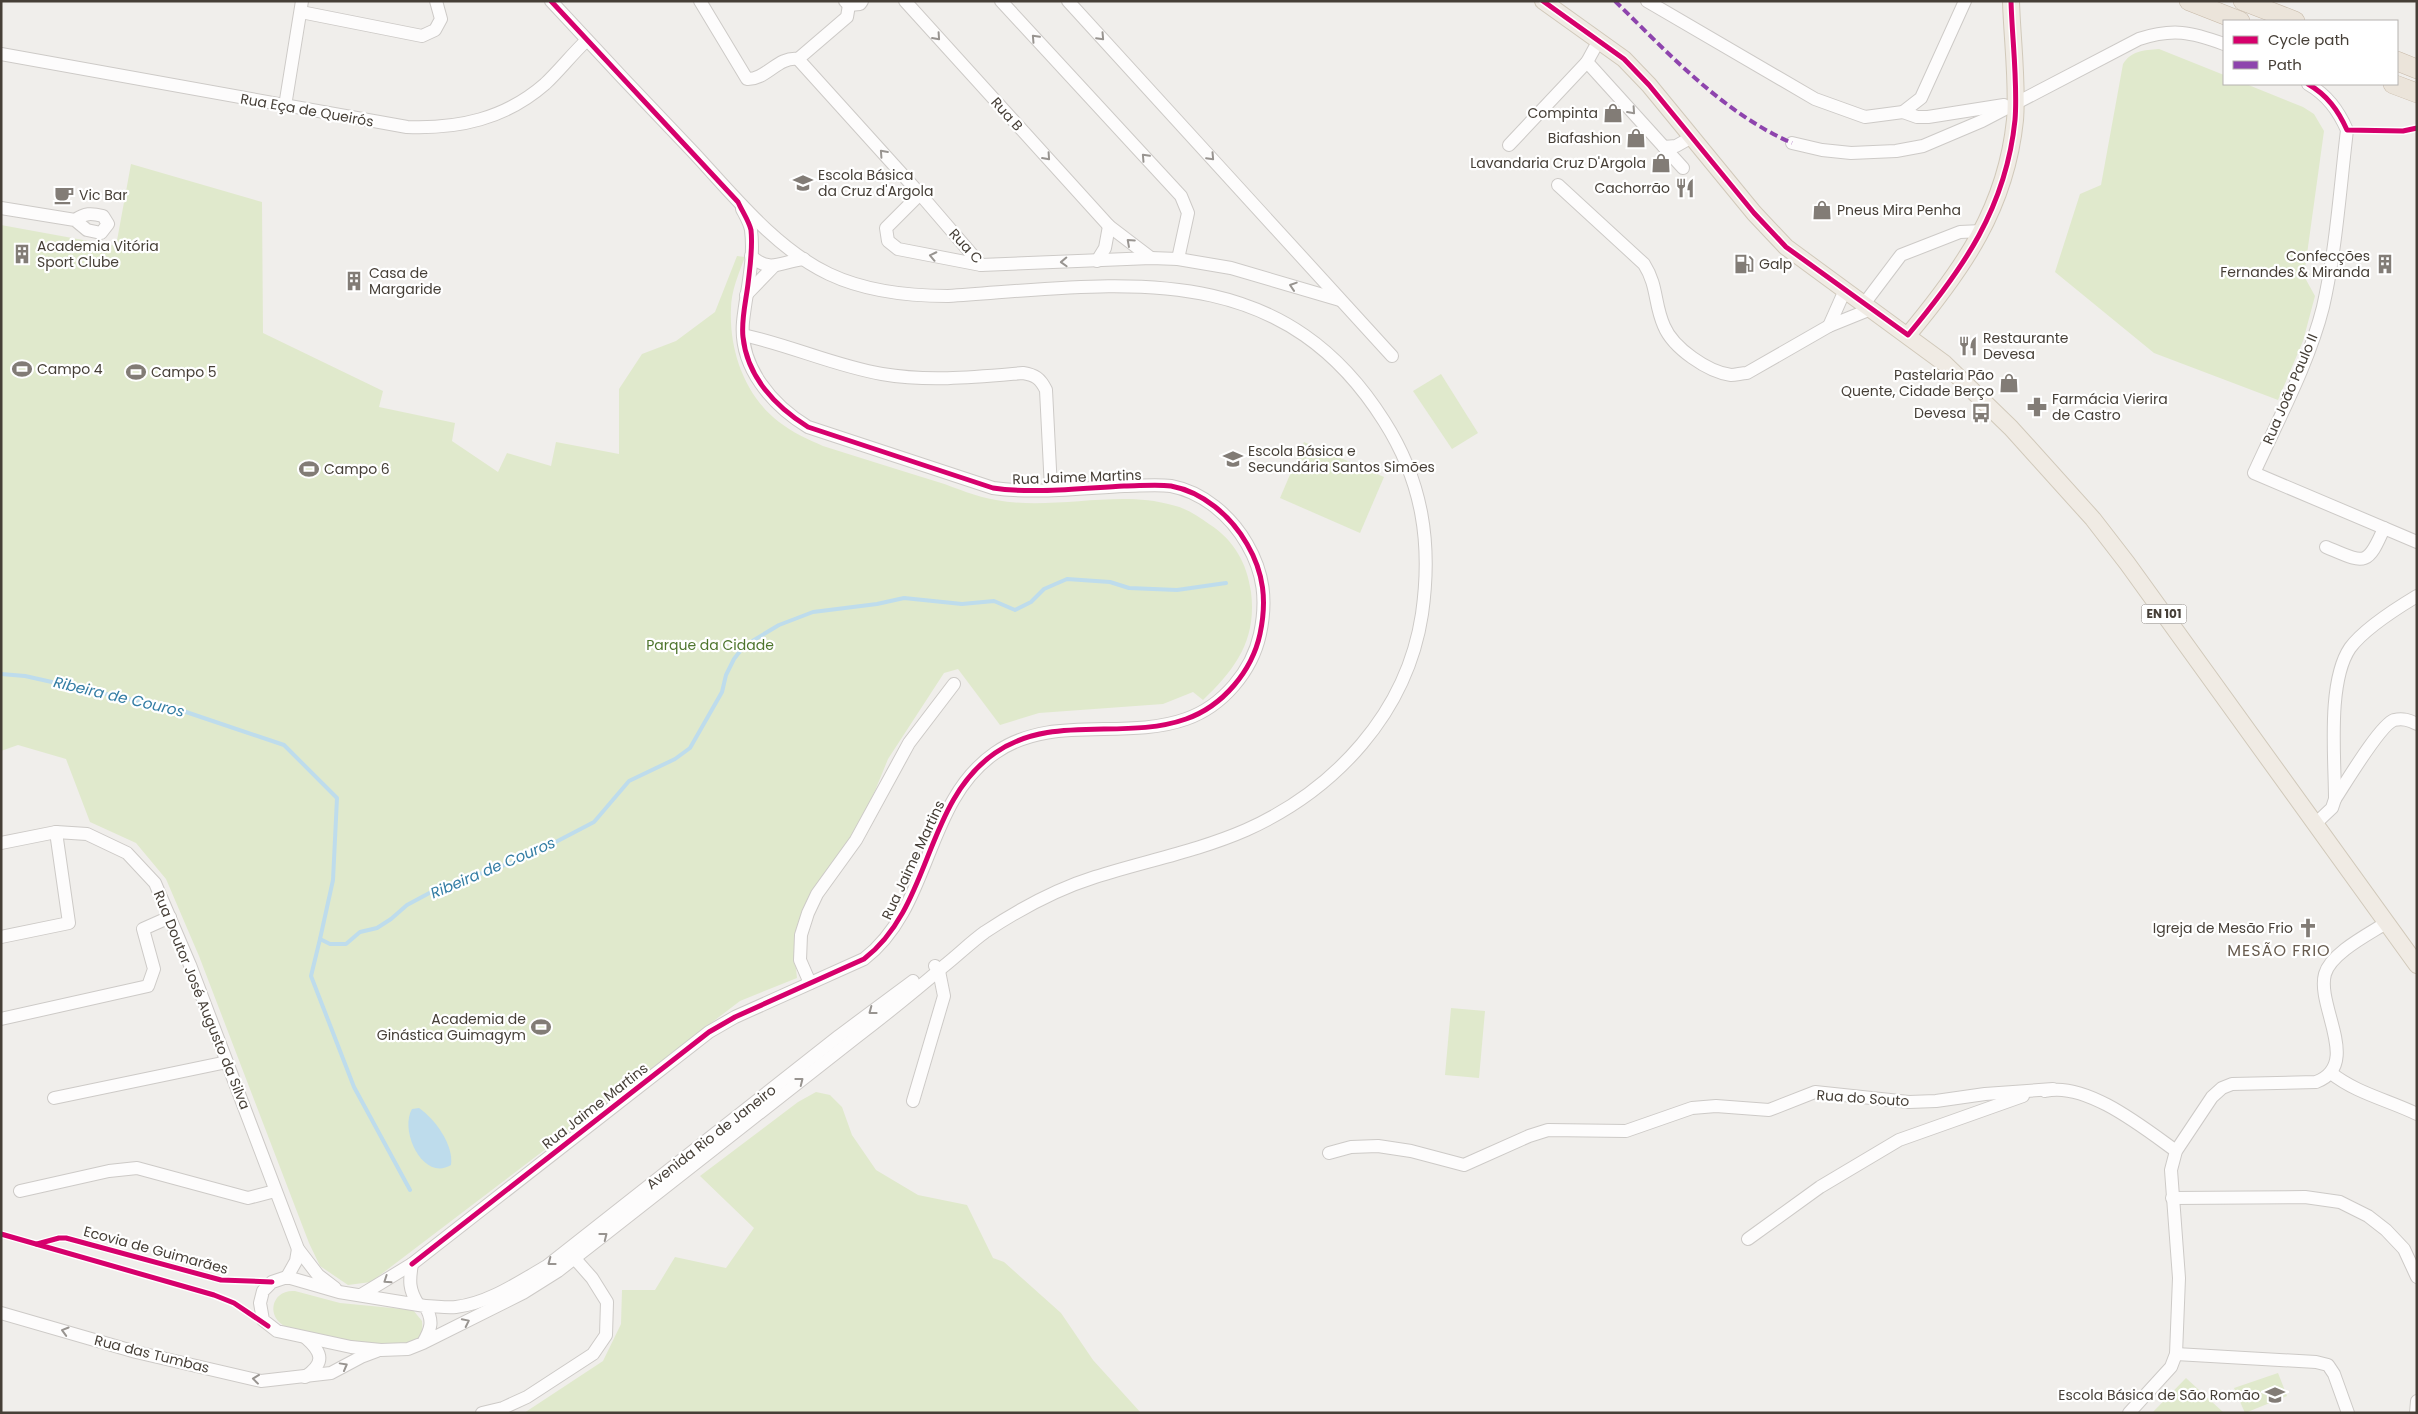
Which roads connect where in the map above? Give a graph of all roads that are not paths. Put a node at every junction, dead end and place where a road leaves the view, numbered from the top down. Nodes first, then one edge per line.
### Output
1 (436, 1) edge
2 (551, 1) edge
3 (700, 1) edge
4 (862, 1) edge
5 (905, 1) edge
6 (1001, 1) edge
7 (1068, 1) edge
8 (1544, 1) edge
9 (1647, 1) edge
10 (1964, 1) edge
11 (2011, 1) edge
12 (2188, 1) edge
13 (2243, 1) edge
14 (847, 3) edge
15 (302, 7) edge
16 (2237, 20) edge
17 (2292, 20) edge
18 (587, 40) junction
19 (1599, 40) junction
20 (2223, 44) edge
21 (1, 54) edge
22 (798, 59) junction
23 (2398, 61) edge
24 (1588, 62) junction
25 (2417, 69) edge
26 (2310, 85) edge
27 (2396, 85) edge
28 (2417, 93) edge
29 (2015, 104) junction
30 (285, 106) junction
31 (1903, 112) junction
32 (1692, 136) junction
33 (1792, 143) dead end
34 (1509, 145) dead end
35 (1664, 147) junction
36 (1683, 168) dead end
37 (1558, 184) dead end
38 (920, 194) junction
39 (738, 202) junction
40 (1, 208) edge
41 (76, 220) dead end
42 (1110, 226) junction
43 (771, 232) junction
44 (1982, 232) junction
45 (751, 240) junction
46 (790, 255) junction
47 (751, 256) junction
48 (1152, 258) junction
49 (1178, 259) junction
50 (1097, 261) junction
51 (774, 266) junction
52 (981, 266) junction
53 (1845, 290) junction
54 (746, 295) junction
55 (1340, 300) junction
56 (1867, 306) junction
57 (1829, 326) junction
58 (743, 335) junction
59 (1908, 335) junction
60 (1392, 356) dead end
61 (1051, 489) junction
62 (2384, 528) junction
63 (2417, 542) edge
64 (2326, 546) dead end
65 (2417, 596) edge
66 (954, 684) dead end
67 (2417, 724) edge
68 (2335, 799) junction
69 (2315, 824) junction
70 (56, 832) junction
71 (1, 843) edge
72 (170, 917) junction
73 (2386, 923) junction
74 (1, 937) edge
75 (2417, 965) edge
76 (937, 968) junction
77 (810, 984) junction
78 (1, 1019) edge
79 (227, 1062) junction
80 (2330, 1073) junction
81 (2054, 1089) junction
82 (54, 1098) dead end
83 (913, 1100) dead end
84 (2417, 1114) edge
85 (2176, 1151) junction
86 (1329, 1153) dead end
87 (20, 1191) dead end
88 (275, 1191) junction
89 (2172, 1198) junction
90 (1748, 1238) dead end
91 (298, 1249) junction
92 (571, 1254) junction
93 (412, 1264) junction
94 (287, 1277) junction
95 (2417, 1277) edge
96 (339, 1292) junction
97 (361, 1295) junction
98 (422, 1305) junction
99 (1, 1314) edge
100 (306, 1338) junction
101 (423, 1344) junction
102 (381, 1350) junction
103 (2176, 1354) junction
104 (305, 1377) junction
105 (2417, 1401) edge
106 (482, 1413) edge
107 (2129, 1413) edge
108 (2348, 1413) edge
109 (2416, 1413) edge

1 - 15 street
2 - 18 street
3 - 22 street
4 - 14 street
5 -> 42 street, Rua B
49 -> 6 street
7 -> 55 street
8 - 19 main road, EN 101
9 - 31 street
10 - 31 street
11 - 29 main road
12 - 16 highway
13 - 17 highway
14 - 22 street
15 - 30 street
18 - 30 street, Rua Eça de Queirós
18 - 39 street
19 - 24 street
19 - 32 main road, EN 101
20 - 29 street
21 - 30 street, Rua Eça de Queirós
38 -> 22 street, Rua C
23 - 25 highway
24 - 34 street
24 -> 35 street
26 - 62 street, Rua João Paulo II
27 - 28 highway
29 - 31 street
29 - 33 street
29 - 44 main road
32 - 35 street
32 - 53 main road, EN 101
35 - 36 street
37 - 57 street
38 - 52 street, Rua C
52 -> 38 street
39 - 43 street
39 - 45 street
40 - 41 street
48 -> 42 street, Rua B
42 - 50 street
43 - 45 street
43 - 46 street
44 - 56 street
44 - 59 main road
45 - 47 street
46 - 51 street
46 - 76 street, Avenida Rio de Janeiro
47 - 51 street
47 - 54 street, Rua Jaime Martins
48 - 49 street, Rua C
48 - 50 street, Rua C
55 -> 49 street, Rua C
50 -> 52 street, Rua C
51 - 54 street
53 - 56 main road, EN 101
53 - 57 street
54 - 58 street, Rua Jaime Martins
55 - 60 street
56 - 57 street
56 - 59 main road, EN 101
58 - 61 street, Rua Jaime Martins
58 - 61 street
59 - 69 main road, EN 101
61 - 77 street, Rua Jaime Martins
62 - 63 street, Rua João Paulo II
62 - 64 street
65 - 68 street
66 - 77 street
67 - 68 street
68 - 69 street
69 - 73 main road, EN 101
70 - 71 street, Rua Doutor José Augusto da Silva
70 - 72 street, Rua Doutor José Augusto da Silva
70 - 74 street
72 - 78 street
72 - 79 street, Rua Doutor José Augusto da Silva
73 - 75 main road, EN 101
73 - 80 street
76 - 83 street
76 - 92 street, Avenida Rio de Janeiro
77 - 93 street, Rua Jaime Martins
79 - 82 street
79 - 88 street, Rua Doutor José Augusto da Silva
80 - 84 street
80 - 85 street
81 - 85 street
81 - 86 street, Rua do Souto
81 - 90 street
85 - 89 street
87 - 88 street
88 - 91 street, Rua Doutor José Augusto da Silva
89 - 95 street
89 - 103 street
91 - 94 street
91 - 96 street, Rua Doutor José Augusto da Silva
92 -> 98 street, Avenida Rio de Janeiro
101 -> 92 street
92 - 106 street
93 -> 97 street, Rua Jaime Martins
93 - 98 street
94 - 96 street, Avenida Rio de Janeiro
94 - 100 street
96 - 97 street, Avenida Rio de Janeiro
97 - 98 street, Avenida Rio de Janeiro
98 - 101 street
104 -> 99 street, Rua das Tumbas
100 - 102 street
100 - 104 street
101 - 102 street
104 -> 102 street, Rua das Tumbas
103 - 107 street
103 - 108 street
105 - 109 street

